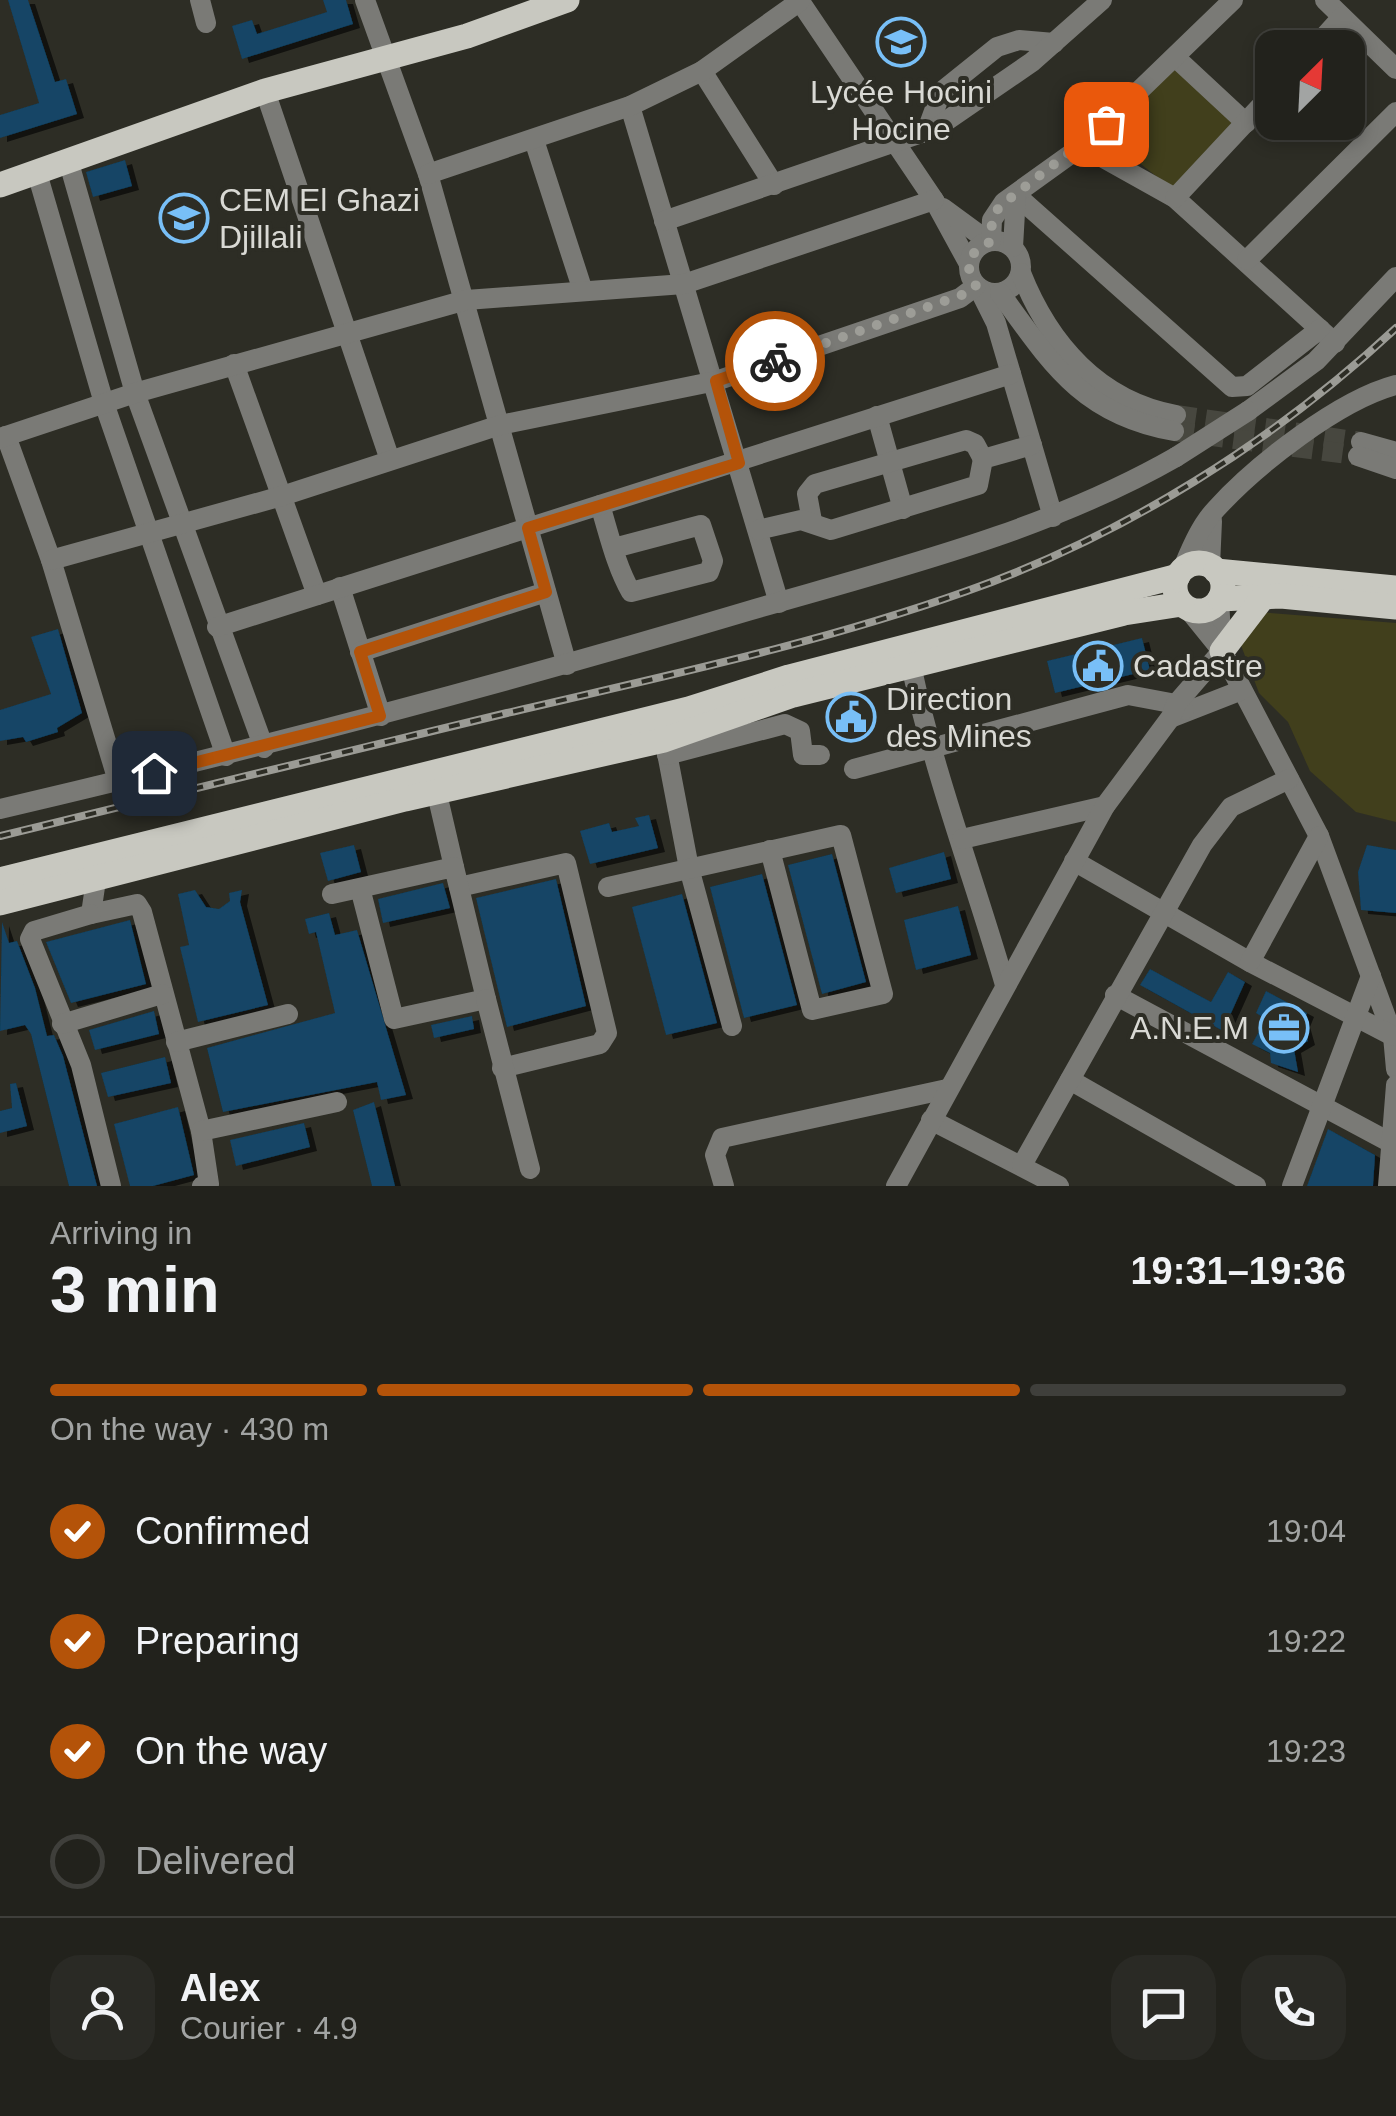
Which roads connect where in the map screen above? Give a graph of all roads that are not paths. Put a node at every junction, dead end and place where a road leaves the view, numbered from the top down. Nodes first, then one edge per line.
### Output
1 (200, 0) edge
2 (364, 0) edge
3 (567, 0) edge
4 (1102, 0) edge
5 (1233, 0) edge
6 (1325, 0) edge
7 (799, 1) edge
8 (1342, 17) junction
9 (206, 23) dead end
10 (1330, 30) edge
11 (1054, 43) junction
12 (385, 58) junction
13 (1175, 58) junction
14 (1396, 69) edge
15 (702, 70) junction
16 (265, 91) junction
17 (630, 106) junction
18 (1255, 112) edge
19 (1396, 112) edge
20 (1246, 122) junction
21 (926, 133) junction
22 (534, 140) junction
23 (896, 144) junction
24 (1082, 146) junction
25 (69, 163) junction
26 (37, 173) junction
27 (428, 174) junction
28 (774, 184) junction
29 (0, 185) edge
30 (1016, 195) junction
31 (1176, 198) junction
32 (934, 200) junction
33 (664, 221) junction
34 (989, 241) junction
35 (1013, 248) junction
36 (1247, 260) junction
37 (968, 264) junction
38 (1020, 273) junction
39 (1396, 277) edge
40 (684, 284) junction
41 (988, 290) junction
42 (583, 291) junction
43 (466, 300) junction
44 (347, 331) junction
45 (1328, 336) junction
46 (234, 364) junction
47 (1011, 374) junction
48 (716, 381) junction
49 (1396, 384) edge
50 (135, 393) junction
51 (104, 403) junction
52 (877, 416) junction
53 (500, 425) junction
54 (3, 437) edge
55 (1032, 445) junction
56 (1396, 452) edge
57 (983, 459) junction
58 (390, 460) junction
59 (739, 463) junction
60 (890, 463) junction
61 (1396, 469) edge
62 (282, 496) junction
63 (600, 505) junction
64 (903, 509) junction
65 (1215, 510) junction
66 (1052, 518) junction
67 (812, 520) junction
68 (183, 524) junction
69 (528, 528) junction
70 (758, 530) junction
71 (150, 531) junction
72 (614, 548) junction
73 (50, 560) junction
74 (1213, 568) junction
75 (1180, 573) junction
76 (340, 587) junction
77 (1396, 588) edge
78 (546, 592) junction
79 (317, 595) junction
80 (1264, 596) junction
81 (1220, 600) junction
82 (779, 602) junction
83 (1185, 606) junction
84 (1396, 607) edge
85 (217, 627) junction
86 (360, 652) junction
87 (1222, 652) junction
88 (567, 665) junction
89 (912, 665) junction
90 (1242, 690) junction
91 (1178, 711) junction
92 (380, 716) junction
93 (664, 737) junction
94 (264, 748) junction
95 (929, 750) junction
96 (820, 755) dead end
97 (226, 756) junction
98 (854, 769) dead end
99 (1289, 779) junction
100 (118, 781) junction
101 (434, 783) junction
102 (1105, 806) junction
103 (0, 809) edge
104 (1319, 836) junction
105 (962, 839) junction
106 (770, 850) junction
107 (1074, 861) junction
108 (689, 868) junction
109 (456, 877) junction
110 (0, 880) edge
111 (96, 880) junction
112 (608, 887) dead end
113 (360, 888) junction
114 (332, 894) dead end
115 (0, 902) edge
116 (1165, 912) junction
117 (90, 914) junction
118 (1250, 962) junction
119 (1371, 976) junction
120 (1005, 985) junction
121 (162, 994) junction
122 (1115, 995) junction
123 (486, 999) junction
124 (288, 1014) dead end
125 (1356, 1019) junction
126 (62, 1024) junction
127 (732, 1026) dead end
128 (1393, 1036) junction
129 (176, 1042) junction
130 (502, 1068) junction
131 (1396, 1068) edge
132 (1070, 1080) junction
133 (1396, 1085) edge
134 (947, 1089) junction
135 (337, 1102) dead end
136 (1322, 1109) junction
137 (931, 1120) junction
138 (202, 1131) junction
139 (1394, 1144) edge
140 (1022, 1165) junction
141 (530, 1170) dead end
142 (111, 1186) edge
143 (202, 1186) edge
144 (724, 1186) edge
145 (896, 1186) edge
146 (1060, 1186) edge
147 (1256, 1186) edge
148 (1292, 1186) edge
149 (1388, 1186) edge

1 - 9 street
2 - 12 street
3 - 12 main road
4 - 11 street
5 - 13 street
6 - 8 street
7 - 15 street
7 - 23 street
8 - 10 street
8 - 14 street
11 - 21 street
11 - 21 street
12 - 16 main road
12 - 27 street
13 - 20 street
13 - 24 street
15 - 17 street
15 - 28 street
16 - 25 main road
16 - 44 street
17 - 22 street
17 - 33 street
18 - 20 street
19 - 36 street
20 - 31 street
21 - 23 street
22 - 27 street
22 - 42 street
23 - 28 street
23 - 32 street
24 - 30 street
24 - 31 street
25 - 26 main road
25 - 50 street
26 - 29 main road
26 - 51 street
27 - 43 street
28 - 33 street
30 - 34 street
30 - 35 street
30 - 45 street
31 - 36 street
32 - 34 street
32 - 37 street
32 - 40 street
33 - 40 street
34 - 35 street
34 - 37 street
35 - 38 street
36 - 45 street
37 - 41 street
38 - 41 street
38 - 41 street
39 - 45 street
40 - 42 street
40 - 48 street
41 - 47 street
41 - 48 street
42 - 43 street
43 - 44 street
43 - 53 street
44 - 46 street
44 - 58 street
45 - 66 street, bridge
46 - 50 street
46 - 62 street
47 - 52 street
47 - 55 street
48 - 53 street
48 - 59 street
49 - 65 street
50 - 51 street
50 - 68 street
51 - 54 street
51 - 71 street
52 - 59 street
52 - 60 street
53 - 58 street
53 - 69 street
54 - 73 street
55 - 57 street
55 - 66 street
56 - 61 street
57 - 60 street
57 - 64 street
58 - 62 street
59 - 63 street
59 - 70 street
60 - 64 street
60 - 67 street
62 - 68 street
62 - 79 street
63 - 69 street
63 - 72 street
64 - 67 street
65 - 74 street
65 - 75 street
66 - 82 street
67 - 70 street
68 - 71 street
68 - 85 street
69 - 76 street
69 - 78 street
70 - 82 street
71 - 73 street
71 - 97 street
72 - 72 street
73 - 100 street
74 - 75 main road
74 - 77 main road
74 - 81 main road
75 - 83 main road
75 - 93 main road
76 - 79 street
76 - 86 street
78 - 86 street
78 - 88 street
79 - 85 street
80 - 81 main road
80 - 84 main road
80 - 87 main road
81 - 83 main road
81 - 87 street
82 - 88 street
83 - 87 street
83 - 89 main road
85 - 94 street
86 - 92 street
87 - 90 street
87 - 91 street
88 - 92 street
89 - 93 main road
89 - 95 street
90 - 91 street
90 - 99 street
91 - 95 street
91 - 102 street
92 - 94 street
93 - 96 street
93 - 101 main road
93 - 108 street
94 - 97 street
95 - 98 street
95 - 105 street
97 - 100 street
99 - 104 street
99 - 116 street
100 - 103 street
101 - 109 street
101 - 110 main road
101 - 111 main road
102 - 105 street
102 - 107 street
104 - 118 street
104 - 119 street
105 - 120 street
106 - 106 street
106 - 108 street
107 - 116 street
107 - 120 street
108 - 112 street
108 - 127 street
109 - 113 street
109 - 123 street
109 - 130 street
111 - 115 main road
111 - 117 street
113 - 114 street
113 - 123 street
116 - 118 street
116 - 122 street
117 - 121 street
117 - 126 street
118 - 125 street
119 - 125 street
119 - 128 street
120 - 134 street
121 - 126 street
121 - 129 street
122 - 132 street
122 - 136 street
123 - 130 street
124 - 129 street
125 - 128 street
125 - 136 street
126 - 142 street
128 - 131 street
129 - 138 street
130 - 141 street
132 - 140 street
132 - 147 street
133 - 139 street
134 - 137 street
134 - 144 street
135 - 138 street
136 - 139 street
136 - 148 street
137 - 140 street
137 - 145 street
138 - 143 street
139 - 149 street
140 - 146 street

